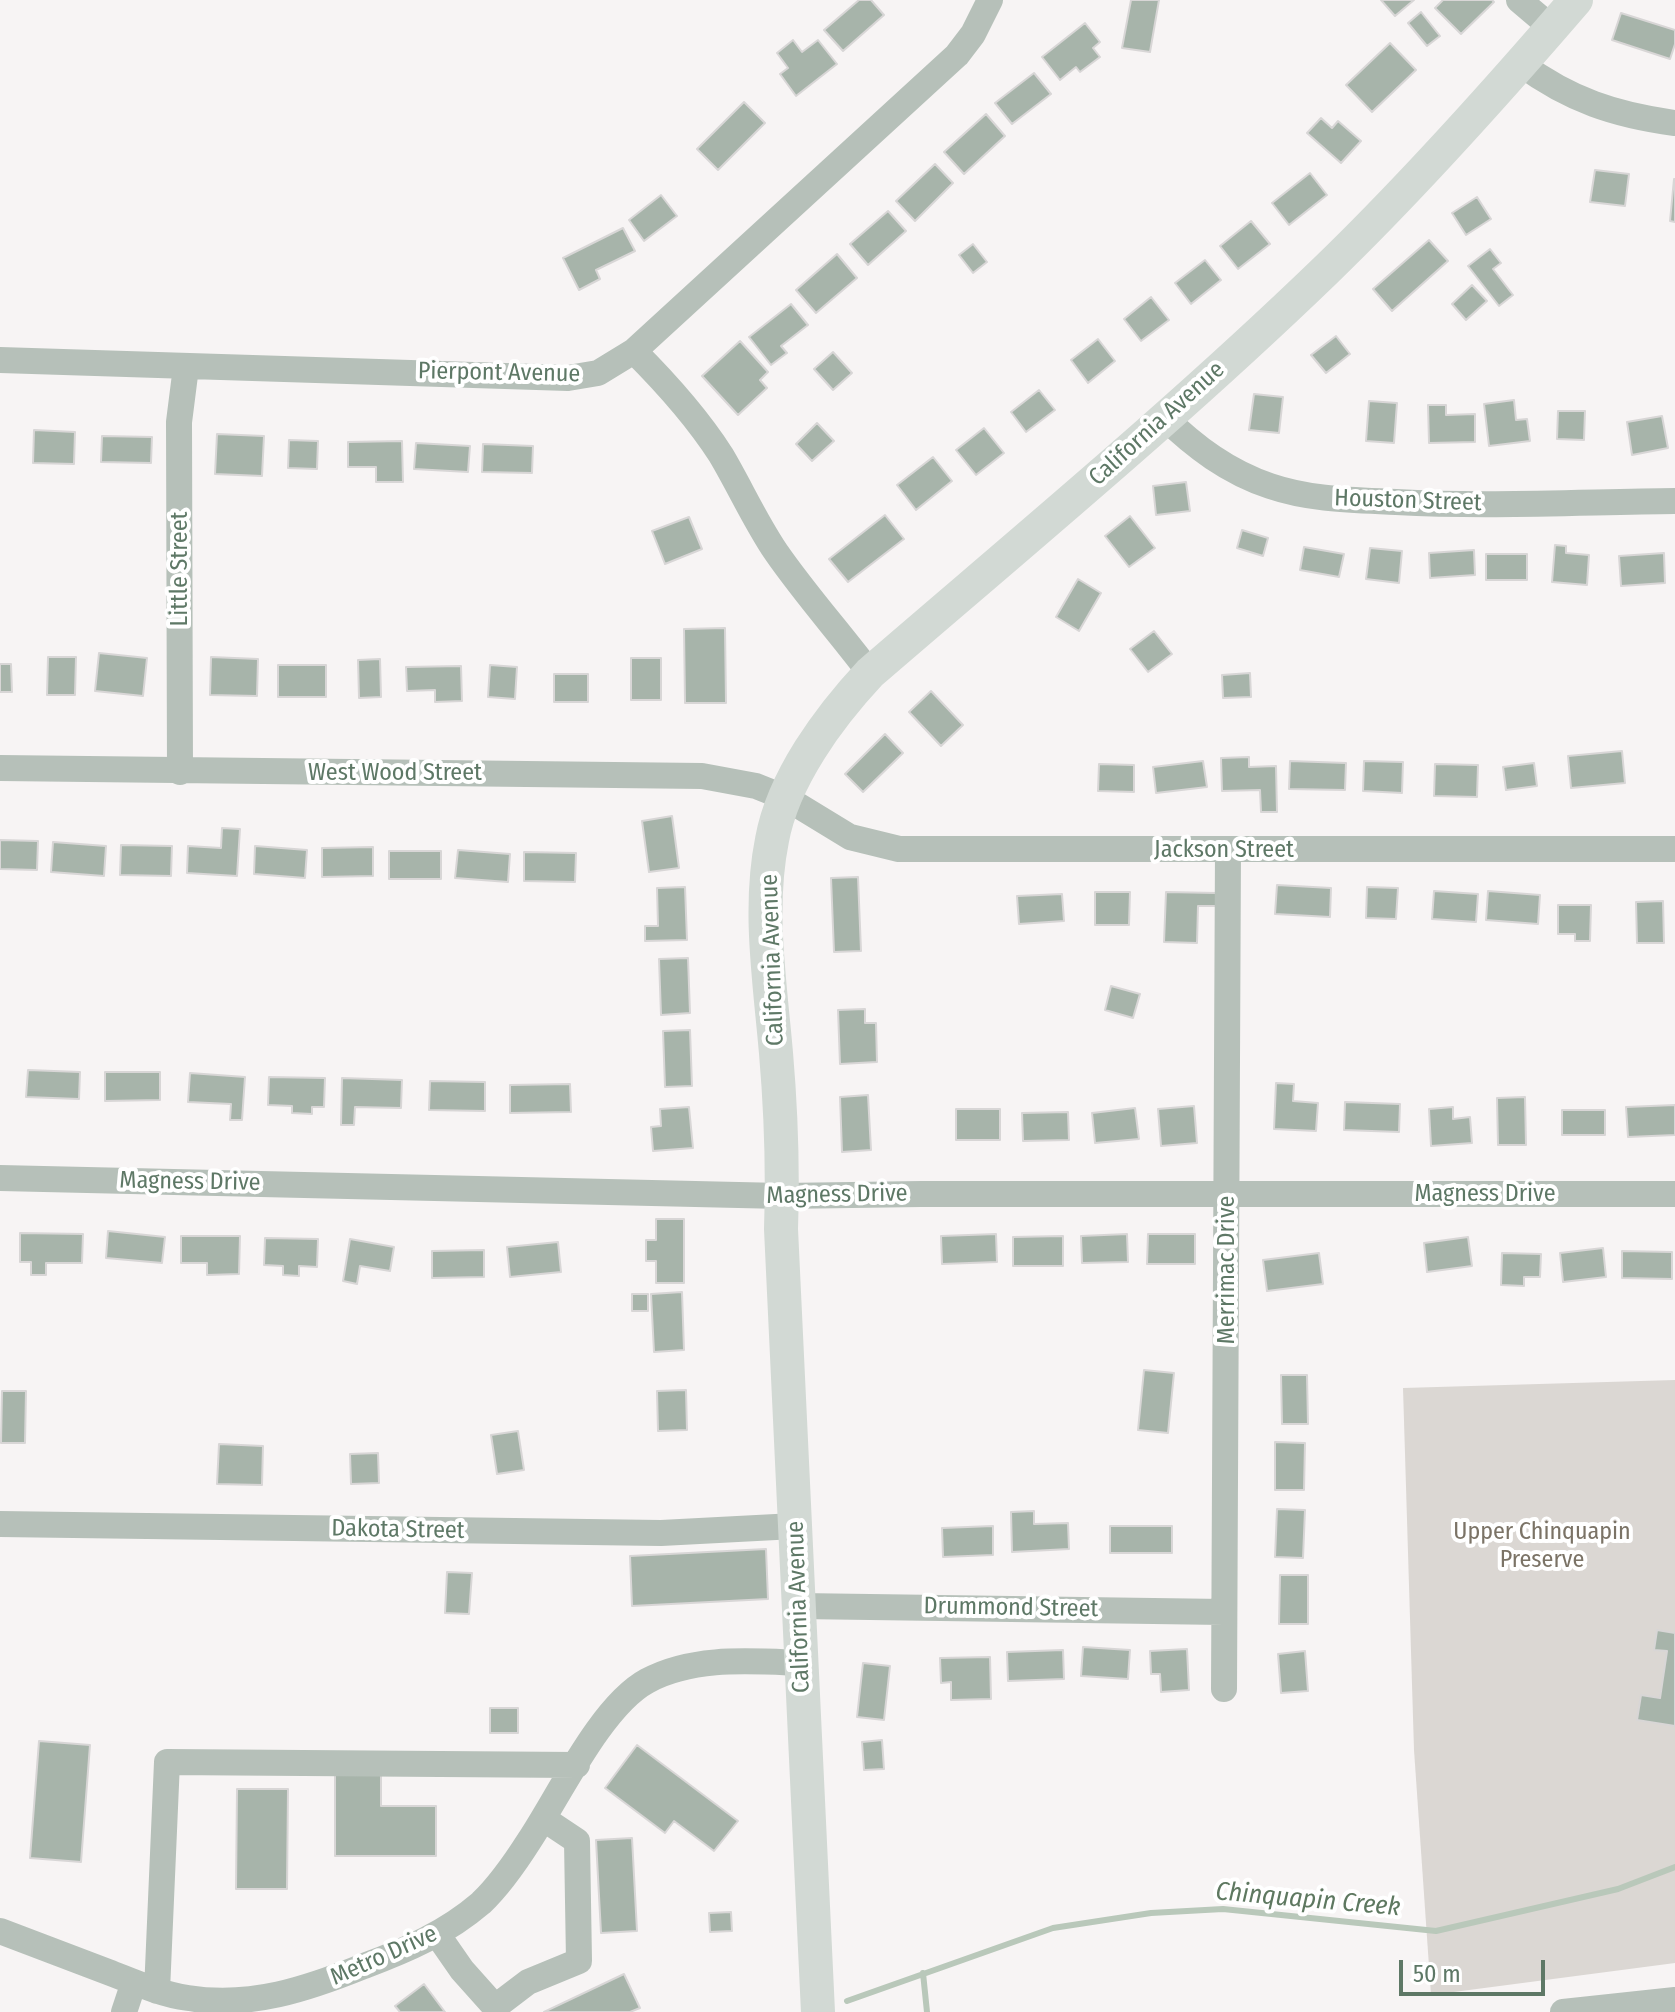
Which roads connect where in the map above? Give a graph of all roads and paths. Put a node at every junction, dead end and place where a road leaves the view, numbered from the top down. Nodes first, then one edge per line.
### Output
1 (990, 0) edge
2 (1519, 0) edge
3 (1576, 0) edge
4 (1552, 28) junction
5 (1521, 64) junction
6 (1675, 123) edge
7 (634, 351) junction
8 (0, 360) edge
9 (186, 367) junction
10 (1164, 417) junction
11 (1675, 501) edge
12 (870, 673) junction
13 (0, 768) edge
14 (180, 772) junction
15 (786, 798) junction
16 (1675, 849) edge
17 (1228, 850) junction
18 (0, 1178) edge
19 (1227, 1194) junction
20 (1675, 1194) edge
21 (782, 1196) junction
22 (0, 1524) edge
23 (795, 1526) junction
24 (799, 1606) junction
25 (1224, 1612) junction
26 (801, 1663) junction
27 (1224, 1689) dead end
28 (577, 1765) junction
29 (544, 1819) junction
30 (0, 1931) edge
31 (437, 1934) junction
32 (146, 1987) junction
33 (1675, 2000) edge
34 (124, 2012) edge
35 (818, 2012) edge
36 (1563, 2012) edge

1 - 7 street, Pierpont Avenue
2 - 4 street
3 - 4 main road, California Avenue
4 - 5 main road, California Avenue
5 - 6 street
5 - 10 main road, California Avenue
7 - 9 street, Pierpont Avenue
7 - 12 street
8 - 9 street, Pierpont Avenue
9 - 14 street, Little Street
10 - 11 street, Houston Street
10 - 12 main road, California Avenue
12 - 15 main road, California Avenue
13 - 14 street, West Wood Street
14 - 15 street, West Wood Street
15 - 17 street, Jackson Street
15 - 21 main road, California Avenue
16 - 17 street, Jackson Street
17 - 19 street, Merrimac Drive
18 - 21 street, Magness Drive
19 - 20 street, Magness Drive
19 - 21 street, Magness Drive
19 - 25 street, Merrimac Drive
21 - 23 main road, California Avenue
22 - 23 street, Dakota Street
23 - 24 main road, California Avenue
24 - 25 street, Drummond Street
24 - 26 main road, California Avenue
25 - 27 street, Merrimac Drive
26 - 28 street, Metro Drive
26 - 35 main road, California Avenue
28 - 29 street, Metro Drive
28 - 32 street
29 - 31 street, Metro Drive
29 - 31 street
30 - 32 street, Metro Drive
31 - 32 street, Metro Drive
32 - 34 street
33 - 36 street

